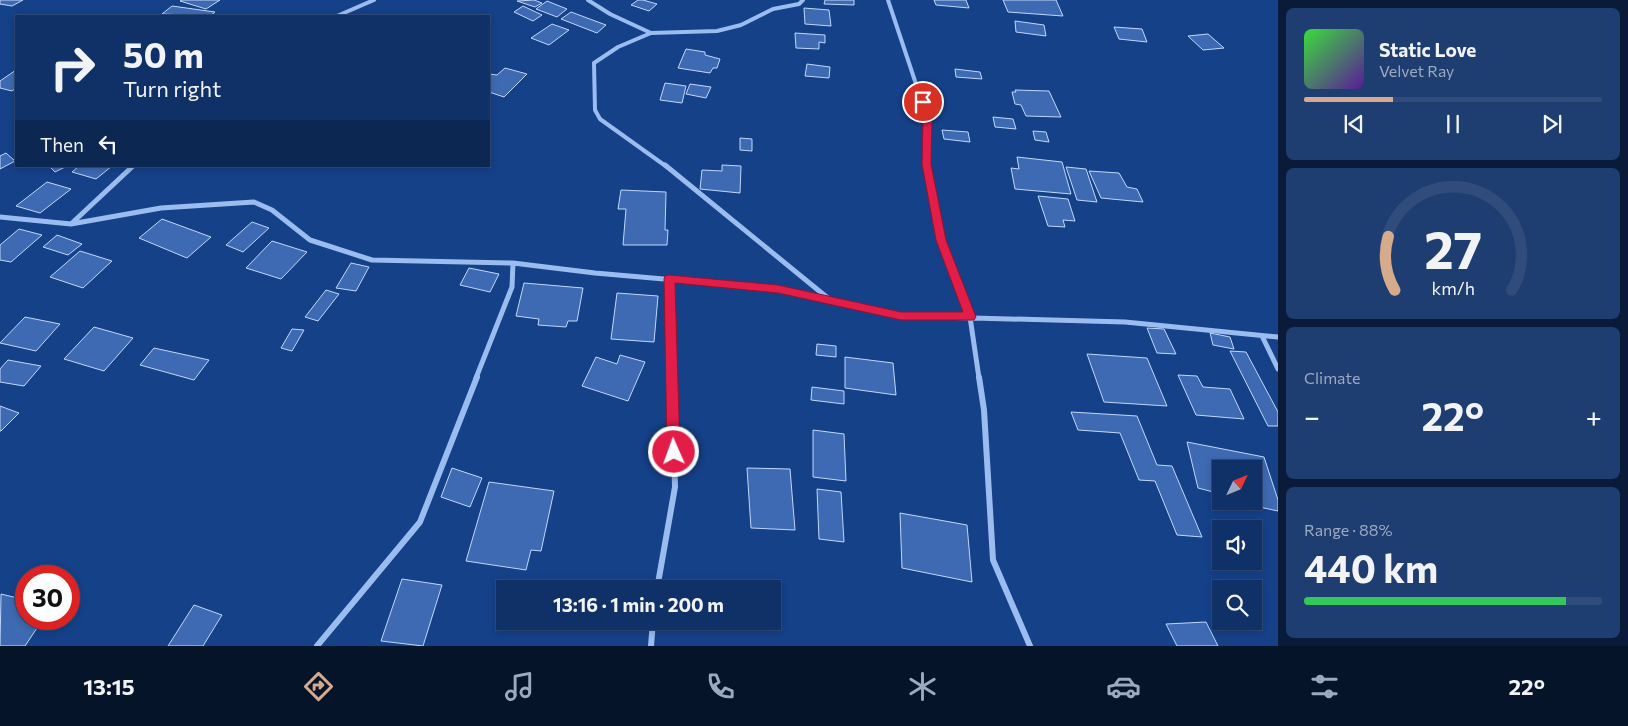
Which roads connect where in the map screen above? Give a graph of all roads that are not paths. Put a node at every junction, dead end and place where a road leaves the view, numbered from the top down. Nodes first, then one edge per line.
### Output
1 (374, 0) edge
2 (588, 0) edge
3 (803, 0) edge
4 (888, 0) edge
5 (339, 15) edge
6 (651, 33) junction
7 (132, 167) edge
8 (0, 217) edge
9 (72, 224) junction
10 (513, 262) junction
11 (669, 279) junction
12 (831, 300) junction
13 (970, 317) junction
14 (1262, 336) junction
15 (1278, 337) edge
16 (1278, 369) edge
17 (659, 580) edge
18 (652, 630) edge
19 (317, 646) edge
20 (651, 646) edge
21 (1030, 646) edge

1 - 5 street
2 - 6 street
3 - 6 street
4 - 13 street
6 - 12 street
7 - 9 street
8 - 9 street
9 - 10 street
10 - 11 street
10 - 19 street
11 - 12 street
11 - 17 street
12 - 13 street
13 - 14 street
13 - 21 street
14 - 15 street
14 - 16 street
18 - 20 street

